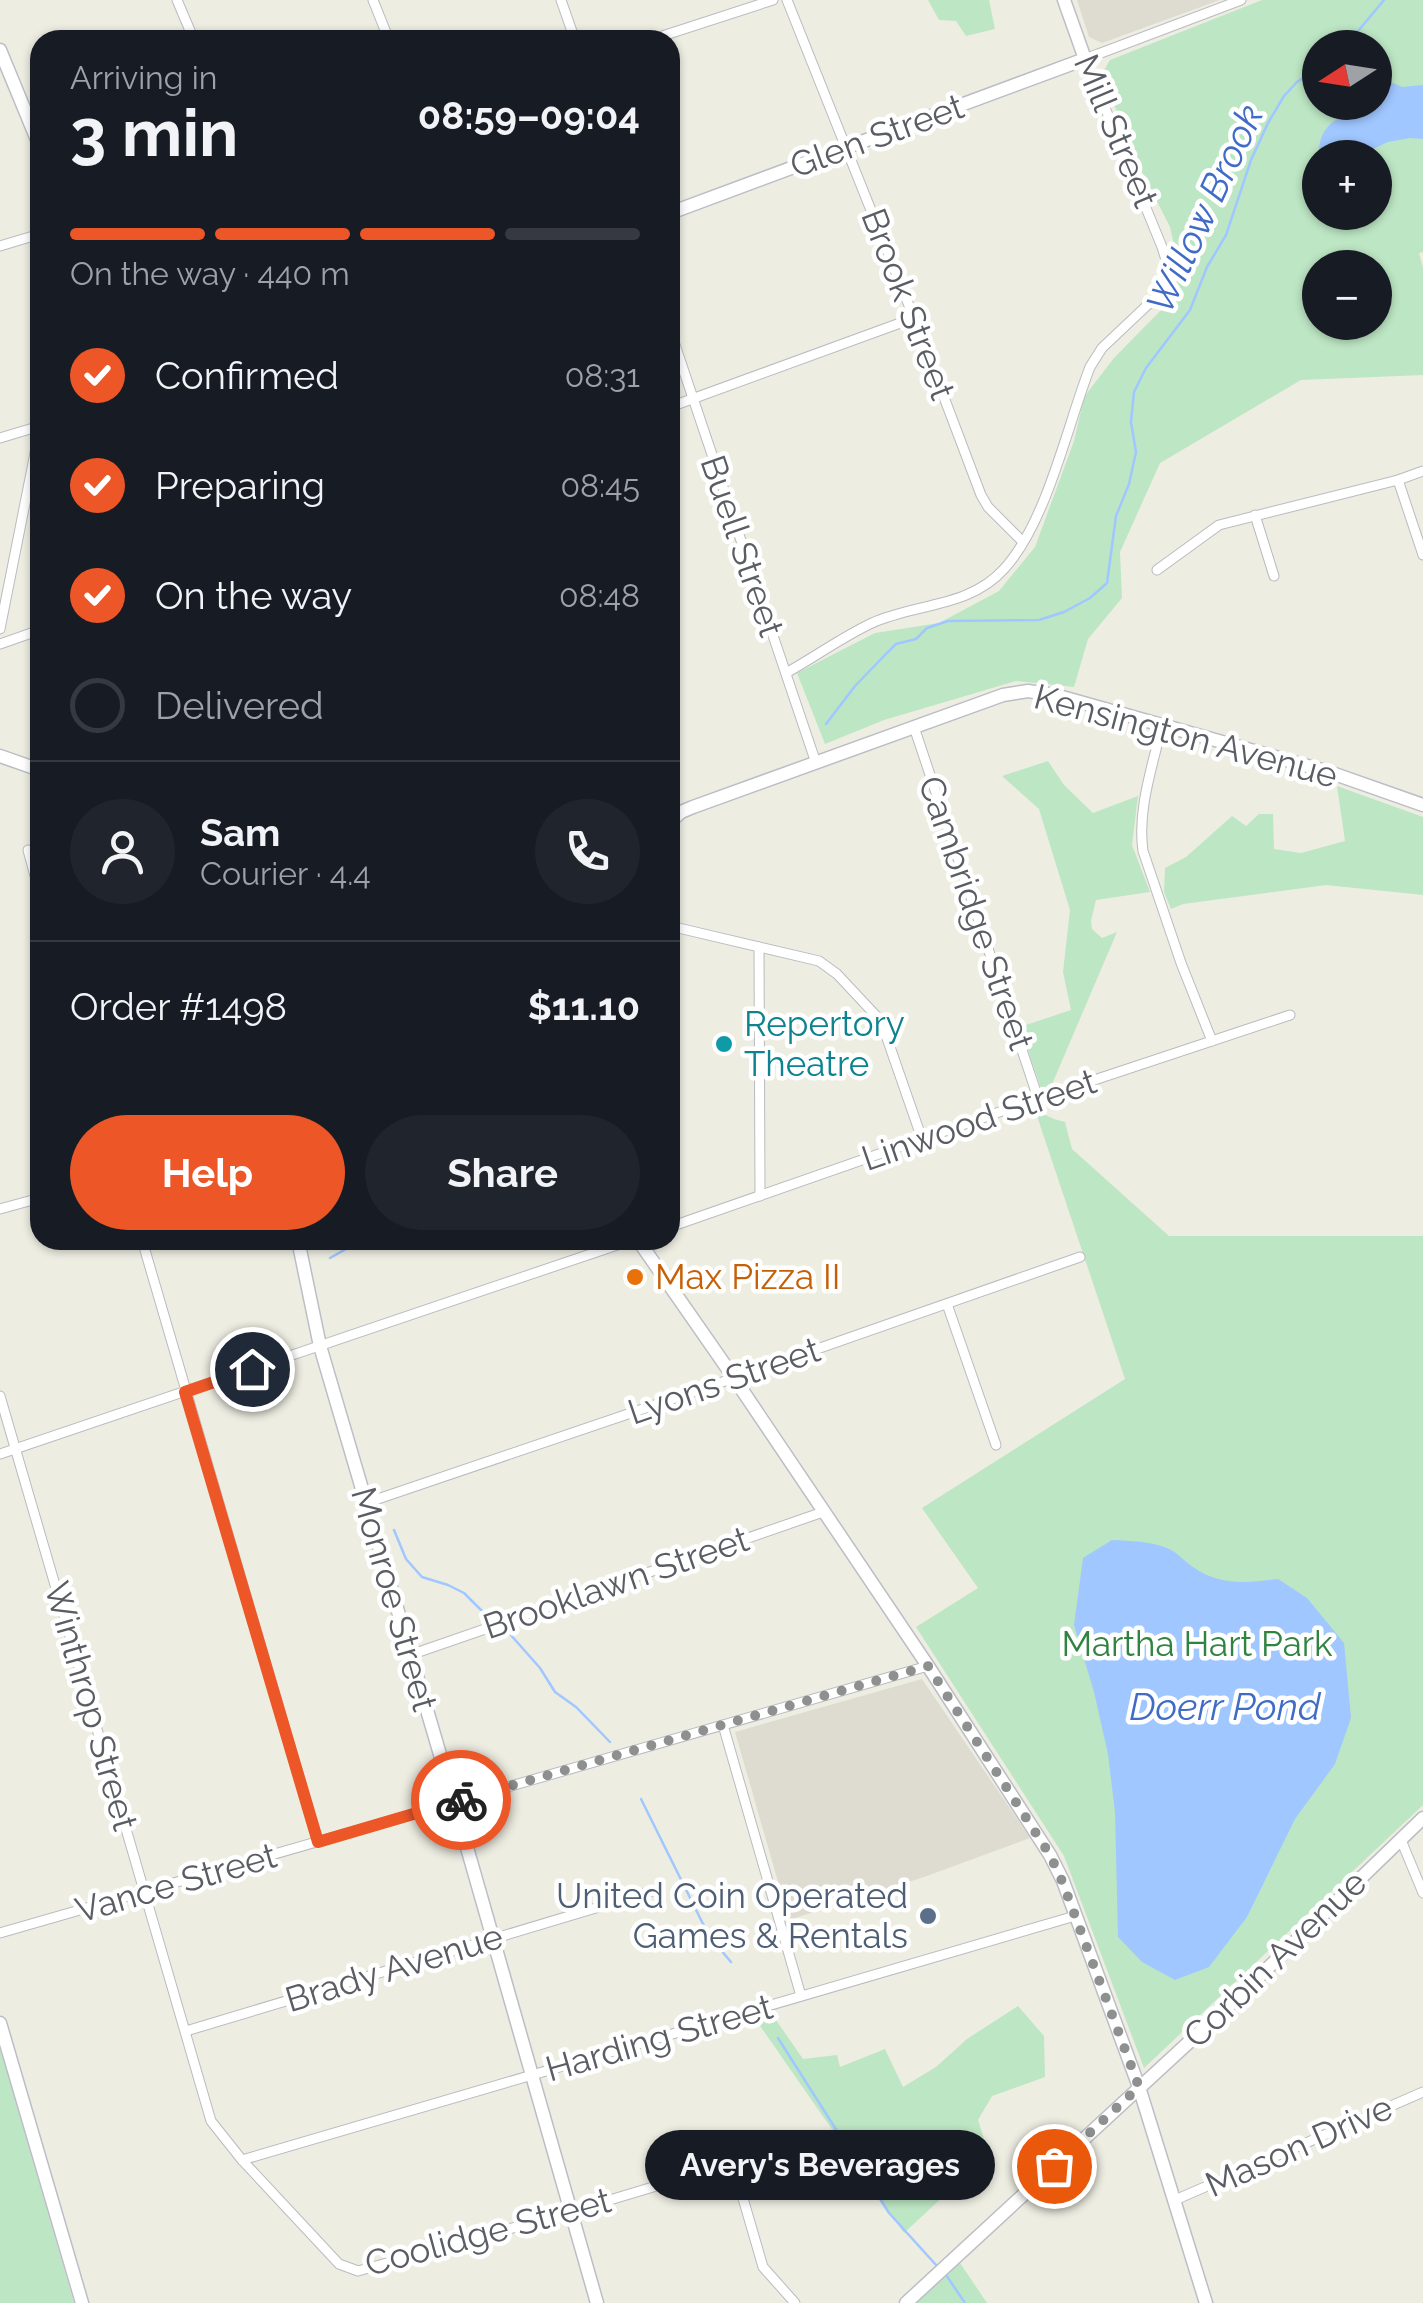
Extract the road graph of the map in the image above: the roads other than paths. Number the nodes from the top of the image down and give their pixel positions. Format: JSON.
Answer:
{"nodes":[{"id":1,"x":177,"y":0,"type":"edge"},
{"id":2,"x":372,"y":0,"type":"edge"},
{"id":3,"x":561,"y":0,"type":"edge"},
{"id":4,"x":773,"y":0,"type":"edge"},
{"id":5,"x":788,"y":0,"type":"edge"},
{"id":6,"x":1064,"y":0,"type":"edge"},
{"id":7,"x":1241,"y":0,"type":"edge"},
{"id":8,"x":190,"y":30,"type":"edge"},
{"id":9,"x":386,"y":30,"type":"edge"},
{"id":10,"x":572,"y":30,"type":"edge"},
{"id":11,"x":680,"y":30,"type":"edge"},
{"id":12,"x":0,"y":50,"type":"edge"},
{"id":13,"x":1085,"y":59,"type":"junction"},
{"id":14,"x":30,"y":127,"type":"edge"},
{"id":15,"x":846,"y":147,"type":"junction"},
{"id":16,"x":680,"y":209,"type":"edge"},
{"id":17,"x":30,"y":237,"type":"edge"},
{"id":18,"x":0,"y":246,"type":"edge"},
{"id":19,"x":914,"y":318,"type":"junction"},
{"id":20,"x":680,"y":362,"type":"edge"},
{"id":21,"x":692,"y":400,"type":"junction"},
{"id":22,"x":680,"y":404,"type":"edge"},
{"id":23,"x":30,"y":430,"type":"edge"},
{"id":24,"x":0,"y":438,"type":"edge"},
{"id":25,"x":1423,"y":471,"type":"edge"},
{"id":26,"x":30,"y":478,"type":"edge"},
{"id":27,"x":1398,"y":480,"type":"junction"},
{"id":28,"x":1255,"y":516,"type":"junction"},
{"id":29,"x":1022,"y":542,"type":"junction"},
{"id":30,"x":1423,"y":556,"type":"edge"},
{"id":31,"x":1157,"y":570,"type":"dead end"},
{"id":32,"x":1274,"y":576,"type":"dead end"},
{"id":33,"x":0,"y":629,"type":"edge"},
{"id":34,"x":30,"y":634,"type":"edge"},
{"id":35,"x":0,"y":644,"type":"edge"},
{"id":36,"x":786,"y":673,"type":"junction"},
{"id":37,"x":1162,"y":725,"type":"junction"},
{"id":38,"x":914,"y":727,"type":"junction"},
{"id":39,"x":0,"y":756,"type":"edge"},
{"id":40,"x":816,"y":763,"type":"junction"},
{"id":41,"x":30,"y":766,"type":"edge"},
{"id":42,"x":1423,"y":805,"type":"edge"},
{"id":43,"x":680,"y":812,"type":"edge"},
{"id":44,"x":28,"y":850,"type":"dead end"},
{"id":45,"x":30,"y":857,"type":"edge"},
{"id":46,"x":680,"y":928,"type":"edge"},
{"id":47,"x":759,"y":947,"type":"junction"},
{"id":48,"x":1290,"y":1015,"type":"dead end"},
{"id":49,"x":1212,"y":1041,"type":"junction"},
{"id":50,"x":1038,"y":1098,"type":"junction"},
{"id":51,"x":922,"y":1139,"type":"junction"},
{"id":52,"x":760,"y":1196,"type":"junction"},
{"id":53,"x":30,"y":1200,"type":"edge"},
{"id":54,"x":0,"y":1208,"type":"edge"},
{"id":55,"x":680,"y":1224,"type":"edge"},
{"id":56,"x":145,"y":1250,"type":"edge"},
{"id":57,"x":300,"y":1250,"type":"edge"},
{"id":58,"x":605,"y":1250,"type":"edge"},
{"id":59,"x":642,"y":1250,"type":"edge"},
{"id":60,"x":1080,"y":1257,"type":"dead end"},
{"id":61,"x":946,"y":1304,"type":"junction"},
{"id":62,"x":320,"y":1346,"type":"junction"},
{"id":63,"x":734,"y":1378,"type":"junction"},
{"id":64,"x":185,"y":1392,"type":"junction"},
{"id":65,"x":0,"y":1396,"type":"edge"},
{"id":66,"x":996,"y":1445,"type":"dead end"},
{"id":67,"x":16,"y":1449,"type":"junction"},
{"id":68,"x":0,"y":1454,"type":"edge"},
{"id":69,"x":366,"y":1503,"type":"junction"},
{"id":70,"x":823,"y":1512,"type":"junction"},
{"id":71,"x":410,"y":1655,"type":"junction"},
{"id":72,"x":928,"y":1666,"type":"junction"},
{"id":73,"x":723,"y":1725,"type":"junction"},
{"id":74,"x":454,"y":1802,"type":"junction"},
{"id":75,"x":1423,"y":1818,"type":"edge"},
{"id":76,"x":1401,"y":1840,"type":"junction"},
{"id":77,"x":318,"y":1842,"type":"junction"},
{"id":78,"x":660,"y":1889,"type":"dead end"},
{"id":79,"x":146,"y":1892,"type":"junction"},
{"id":80,"x":1423,"y":1893,"type":"edge"},
{"id":81,"x":1075,"y":1916,"type":"junction"},
{"id":82,"x":0,"y":1933,"type":"edge"},
{"id":83,"x":493,"y":1938,"type":"junction"},
{"id":84,"x":801,"y":1996,"type":"junction"},
{"id":85,"x":0,"y":2023,"type":"edge"},
{"id":86,"x":186,"y":2031,"type":"junction"},
{"id":87,"x":532,"y":2075,"type":"junction"},
{"id":88,"x":1139,"y":2087,"type":"junction"},
{"id":89,"x":1423,"y":2092,"type":"edge"},
{"id":90,"x":810,"y":2140,"type":"dead end"},
{"id":91,"x":242,"y":2160,"type":"junction"},
{"id":92,"x":732,"y":2164,"type":"junction"},
{"id":93,"x":1175,"y":2200,"type":"junction"},
{"id":94,"x":570,"y":2212,"type":"junction"},
{"id":95,"x":339,"y":2264,"type":"joint"},
{"id":96,"x":82,"y":2303,"type":"edge"},
{"id":97,"x":597,"y":2303,"type":"edge"},
{"id":98,"x":795,"y":2303,"type":"edge"},
{"id":99,"x":906,"y":2303,"type":"edge"},
{"id":100,"x":1206,"y":2303,"type":"edge"}],
"edges":[{"from":1,"to":8,"type":"street"},
{"from":2,"to":9,"type":"street"},
{"from":3,"to":10,"type":"street"},
{"from":4,"to":11,"type":"street"},
{"from":5,"to":15,"type":"street","name":"Brook Street"},
{"from":6,"to":13,"type":"street","name":"Mill Street"},
{"from":7,"to":13,"type":"street"},
{"from":12,"to":14,"type":"street"},
{"from":13,"to":15,"type":"street","name":"Glen Street"},
{"from":13,"to":29,"type":"street","name":"Mill Street"},
{"from":15,"to":16,"type":"street","name":"Glen Street"},
{"from":15,"to":19,"type":"street","name":"Brook Street"},
{"from":17,"to":18,"type":"street"},
{"from":19,"to":21,"type":"street"},
{"from":19,"to":29,"type":"street","name":"Brook Street"},
{"from":20,"to":21,"type":"street","name":"Buell Street"},
{"from":21,"to":22,"type":"street"},
{"from":21,"to":36,"type":"street","name":"Buell Street"},
{"from":23,"to":24,"type":"street"},
{"from":25,"to":27,"type":"street"},
{"from":26,"to":33,"type":"street"},
{"from":27,"to":28,"type":"street"},
{"from":27,"to":30,"type":"street"},
{"from":28,"to":31,"type":"street"},
{"from":28,"to":32,"type":"street"},
{"from":29,"to":36,"type":"street"},
{"from":34,"to":35,"type":"street"},
{"from":36,"to":40,"type":"street","name":"Buell Street"},
{"from":37,"to":38,"type":"street","name":"Kensington Avenue"},
{"from":37,"to":42,"type":"street","name":"Kensington Avenue"},
{"from":37,"to":49,"type":"street"},
{"from":38,"to":40,"type":"street","name":"Kensington Avenue"},
{"from":38,"to":50,"type":"street","name":"Cambridge Street"},
{"from":39,"to":41,"type":"street"},
{"from":40,"to":43,"type":"street","name":"Kensington Avenue"},
{"from":44,"to":45,"type":"street"},
{"from":46,"to":47,"type":"street"},
{"from":47,"to":51,"type":"street"},
{"from":47,"to":52,"type":"street"},
{"from":48,"to":49,"type":"street","name":"Linwood Street"},
{"from":49,"to":50,"type":"street","name":"Linwood Street"},
{"from":50,"to":51,"type":"street","name":"Linwood Street"},
{"from":51,"to":52,"type":"street","name":"Linwood Street"},
{"from":52,"to":55,"type":"street","name":"Linwood Street"},
{"from":53,"to":54,"type":"street"},
{"from":56,"to":64,"type":"street"},
{"from":57,"to":62,"type":"street","name":"Monroe Street"},
{"from":58,"to":62,"type":"street"},
{"from":59,"to":63,"type":"street"},
{"from":60,"to":61,"type":"street","name":"Lyons Street"},
{"from":61,"to":63,"type":"street","name":"Lyons Street"},
{"from":61,"to":66,"type":"street"},
{"from":62,"to":64,"type":"street"},
{"from":62,"to":69,"type":"street","name":"Monroe Street"},
{"from":63,"to":69,"type":"street","name":"Lyons Street"},
{"from":63,"to":70,"type":"street"},
{"from":64,"to":67,"type":"street"},
{"from":64,"to":77,"type":"street"},
{"from":65,"to":67,"type":"street","name":"Winthrop Street"},
{"from":67,"to":68,"type":"street"},
{"from":67,"to":79,"type":"street","name":"Winthrop Street"},
{"from":69,"to":71,"type":"street","name":"Monroe Street"},
{"from":70,"to":71,"type":"street","name":"Brooklawn Street"},
{"from":70,"to":72,"type":"street"},
{"from":71,"to":74,"type":"street","name":"Monroe Street"},
{"from":72,"to":73,"type":"street","name":"Vance Street"},
{"from":72,"to":81,"type":"street"},
{"from":73,"to":74,"type":"street","name":"Vance Street"},
{"from":73,"to":84,"type":"street"},
{"from":74,"to":77,"type":"street","name":"Vance Street"},
{"from":74,"to":83,"type":"street","name":"Monroe Street"},
{"from":75,"to":76,"type":"street","name":"Corbin Avenue"},
{"from":76,"to":80,"type":"street"},
{"from":76,"to":88,"type":"street","name":"Corbin Avenue"},
{"from":77,"to":79,"type":"street","name":"Vance Street"},
{"from":78,"to":83,"type":"street","name":"Brady Avenue"},
{"from":79,"to":82,"type":"street","name":"Vance Street"},
{"from":79,"to":86,"type":"street","name":"Winthrop Street"},
{"from":81,"to":84,"type":"street","name":"Harding Street"},
{"from":81,"to":88,"type":"street"},
{"from":83,"to":86,"type":"street","name":"Brady Avenue"},
{"from":83,"to":87,"type":"street","name":"Monroe Street"},
{"from":84,"to":87,"type":"street","name":"Harding Street"},
{"from":85,"to":96,"type":"street"},
{"from":86,"to":91,"type":"street","name":"Winthrop Street"},
{"from":87,"to":91,"type":"street","name":"Harding Street"},
{"from":87,"to":94,"type":"street","name":"Monroe Street"},
{"from":88,"to":93,"type":"street"},
{"from":88,"to":99,"type":"street","name":"Corbin Avenue"},
{"from":89,"to":93,"type":"street","name":"Mason Drive"},
{"from":90,"to":92,"type":"street","name":"Coolidge Street"},
{"from":91,"to":95,"type":"street","name":"Winthrop Street"},
{"from":92,"to":94,"type":"street","name":"Coolidge Street"},
{"from":92,"to":98,"type":"street"},
{"from":93,"to":100,"type":"street"},
{"from":94,"to":95,"type":"street","name":"Coolidge Street"},
{"from":94,"to":97,"type":"street","name":"Monroe Street"}]}
